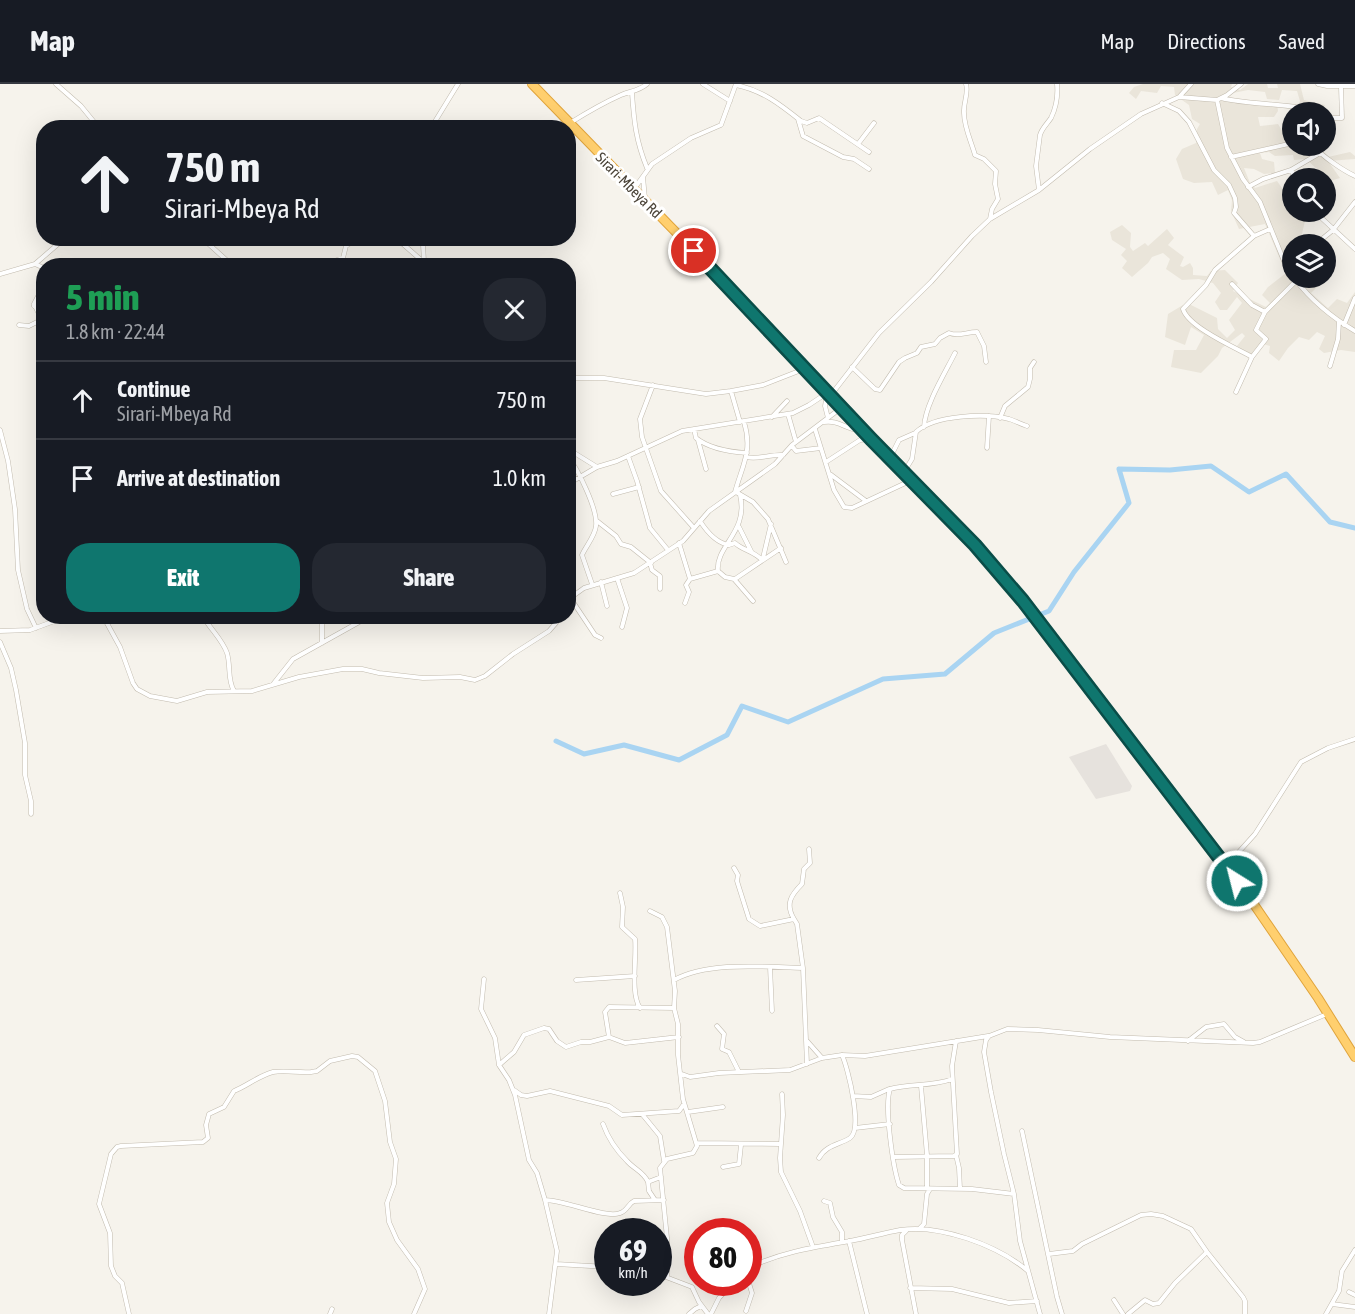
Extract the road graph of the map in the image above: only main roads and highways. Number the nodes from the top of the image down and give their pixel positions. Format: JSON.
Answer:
{"nodes":[{"id":1,"x":531,"y":84,"type":"edge"},
{"id":2,"x":565,"y":120,"type":"edge"},
{"id":3,"x":576,"y":131,"type":"edge"},
{"id":4,"x":1355,"y":1057,"type":"edge"}],
"edges":[{"from":1,"to":2,"type":"highway","name":"Sirari-Mbeya Rd"},
{"from":3,"to":4,"type":"highway","name":"Sirari-Mbeya Rd"}]}
